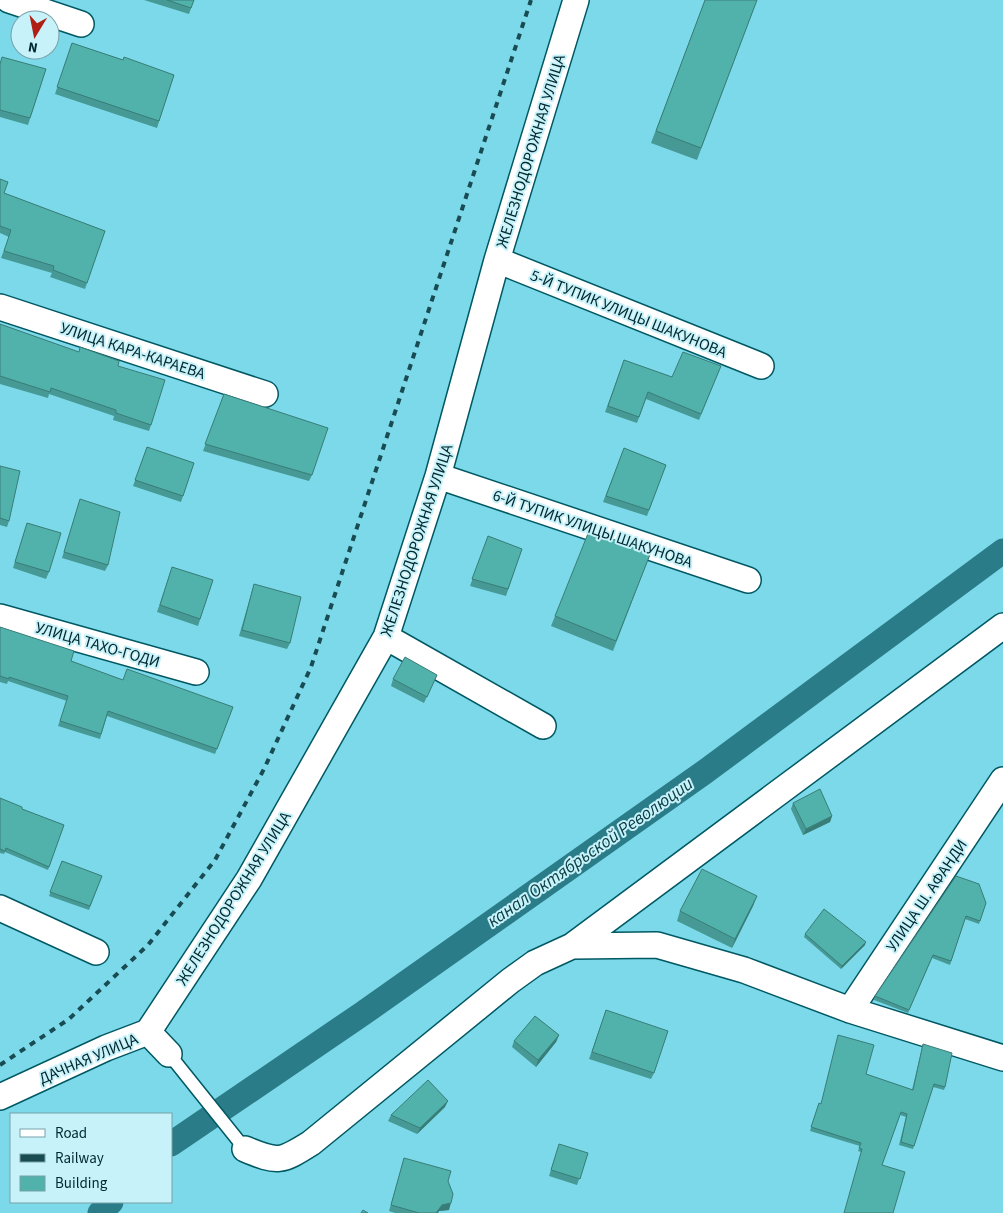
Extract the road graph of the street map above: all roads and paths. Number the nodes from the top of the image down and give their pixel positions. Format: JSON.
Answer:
{"nodes":[{"id":1,"x":9,"y":0,"type":"edge"},
{"id":2,"x":576,"y":0,"type":"edge"},
{"id":3,"x":81,"y":24,"type":"dead end"},
{"id":4,"x":497,"y":260,"type":"junction"},
{"id":5,"x":0,"y":307,"type":"edge"},
{"id":6,"x":761,"y":366,"type":"dead end"},
{"id":7,"x":265,"y":394,"type":"dead end"},
{"id":8,"x":438,"y":476,"type":"junction"},
{"id":9,"x":748,"y":580,"type":"dead end"},
{"id":10,"x":0,"y":617,"type":"edge"},
{"id":11,"x":1003,"y":626,"type":"edge"},
{"id":12,"x":386,"y":637,"type":"junction"},
{"id":13,"x":196,"y":672,"type":"dead end"},
{"id":14,"x":543,"y":726,"type":"dead end"},
{"id":15,"x":1003,"y":780,"type":"edge"},
{"id":16,"x":0,"y":908,"type":"edge"},
{"id":17,"x":572,"y":946,"type":"junction"},
{"id":18,"x":96,"y":952,"type":"dead end"},
{"id":19,"x":850,"y":1010,"type":"junction"},
{"id":20,"x":148,"y":1032,"type":"junction"},
{"id":21,"x":169,"y":1054,"type":"joint"},
{"id":22,"x":1003,"y":1058,"type":"edge"},
{"id":23,"x":0,"y":1097,"type":"edge"},
{"id":24,"x":245,"y":1149,"type":"joint"}],
"edges":[{"from":1,"to":3,"type":"street"},
{"from":2,"to":4,"type":"street","name":"ЖЕЛЕЗНОДОРОЖНАЯ УЛИЦА"},
{"from":4,"to":6,"type":"street","name":"5-Й ТУПИК УЛИЦЫ ШАКУНОВА"},
{"from":4,"to":8,"type":"street","name":"ЖЕЛЕЗНОДОРОЖНАЯ УЛИЦА"},
{"from":5,"to":7,"type":"street","name":"УЛИЦА КАРА-КАРАЕВА"},
{"from":8,"to":9,"type":"street","name":"6-Й ТУПИК УЛИЦЫ ШАКУНОВА"},
{"from":8,"to":12,"type":"street","name":"ЖЕЛЕЗНОДОРОЖНАЯ УЛИЦА"},
{"from":10,"to":13,"type":"street","name":"УЛИЦА ТАХО-ГОДИ"},
{"from":11,"to":17,"type":"street"},
{"from":12,"to":14,"type":"street"},
{"from":12,"to":20,"type":"street","name":"ЖЕЛЕЗНОДОРОЖНАЯ УЛИЦА"},
{"from":15,"to":19,"type":"street","name":"УЛИЦА Ш. АФАНДИ"},
{"from":16,"to":18,"type":"street"},
{"from":17,"to":19,"type":"street"},
{"from":17,"to":24,"type":"street"},
{"from":19,"to":22,"type":"street"},
{"from":20,"to":21,"type":"street","name":"ДАЧНАЯ УЛИЦА"},
{"from":20,"to":23,"type":"street","name":"ДАЧНАЯ УЛИЦА"},
{"from":21,"to":24,"type":"lane"}]}
